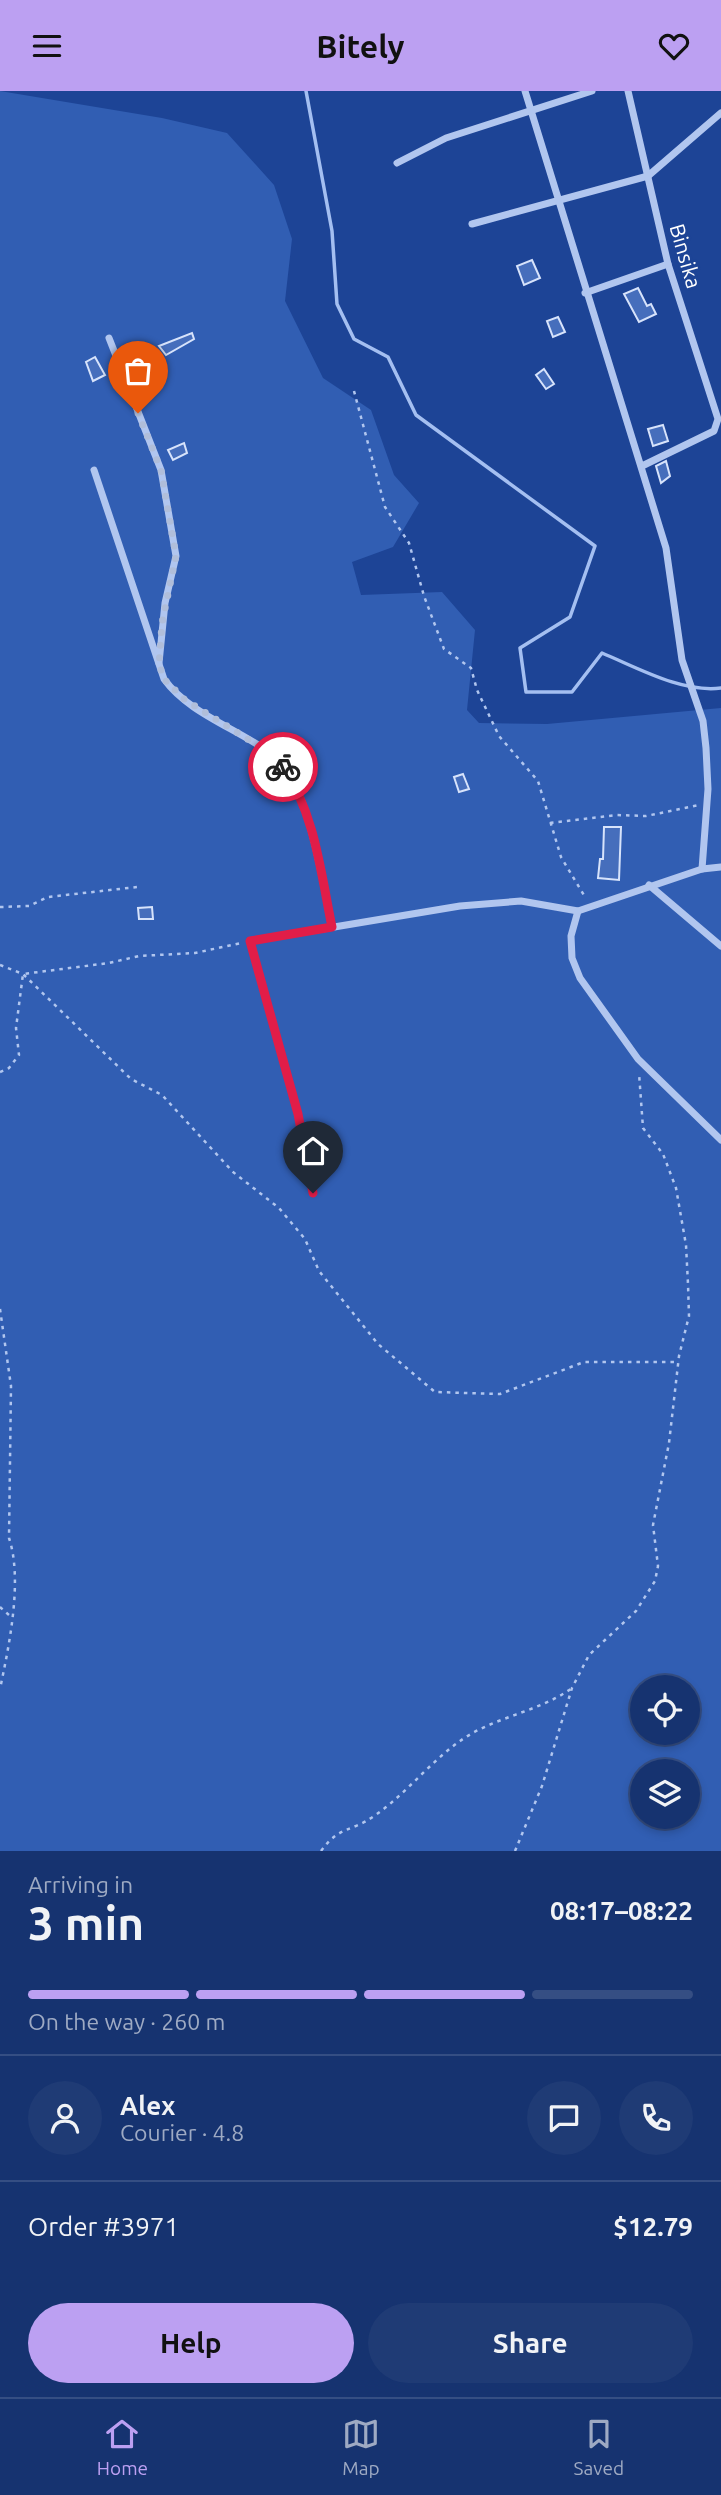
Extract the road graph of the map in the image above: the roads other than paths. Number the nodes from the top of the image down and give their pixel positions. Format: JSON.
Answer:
{"nodes":[{"id":1,"x":525,"y":91,"type":"edge"},
{"id":2,"x":592,"y":91,"type":"edge"},
{"id":3,"x":628,"y":91,"type":"edge"},
{"id":4,"x":531,"y":112,"type":"junction"},
{"id":5,"x":721,"y":113,"type":"edge"},
{"id":6,"x":397,"y":163,"type":"dead end"},
{"id":7,"x":648,"y":176,"type":"junction"},
{"id":8,"x":558,"y":199,"type":"junction"},
{"id":9,"x":472,"y":224,"type":"dead end"},
{"id":10,"x":668,"y":264,"type":"junction"},
{"id":11,"x":585,"y":293,"type":"junction"},
{"id":12,"x":109,"y":338,"type":"dead end"},
{"id":13,"x":642,"y":465,"type":"junction"},
{"id":14,"x":94,"y":470,"type":"dead end"},
{"id":15,"x":159,"y":664,"type":"junction"},
{"id":16,"x":721,"y":867,"type":"edge"},
{"id":17,"x":702,"y":869,"type":"junction"},
{"id":18,"x":649,"y":885,"type":"junction"},
{"id":19,"x":578,"y":911,"type":"junction"},
{"id":20,"x":332,"y":927,"type":"junction"},
{"id":21,"x":721,"y":946,"type":"edge"},
{"id":22,"x":721,"y":1140,"type":"edge"},
{"id":23,"x":313,"y":1193,"type":"dead end"}],
"edges":[{"from":1,"to":4,"type":"street"},
{"from":2,"to":4,"type":"street"},
{"from":3,"to":7,"type":"street","name":"Binsika"},
{"from":4,"to":6,"type":"street"},
{"from":4,"to":8,"type":"street"},
{"from":5,"to":7,"type":"street"},
{"from":7,"to":8,"type":"street"},
{"from":7,"to":10,"type":"street","name":"Binsika"},
{"from":8,"to":9,"type":"street"},
{"from":8,"to":11,"type":"street"},
{"from":10,"to":11,"type":"street"},
{"from":10,"to":13,"type":"street","name":"Binsika"},
{"from":11,"to":13,"type":"street"},
{"from":12,"to":15,"type":"street"},
{"from":13,"to":17,"type":"street"},
{"from":14,"to":15,"type":"street"},
{"from":15,"to":20,"type":"street"},
{"from":16,"to":17,"type":"street"},
{"from":17,"to":18,"type":"street"},
{"from":18,"to":19,"type":"street"},
{"from":18,"to":21,"type":"street"},
{"from":19,"to":20,"type":"street"},
{"from":19,"to":22,"type":"street"},
{"from":20,"to":23,"type":"street"}]}
